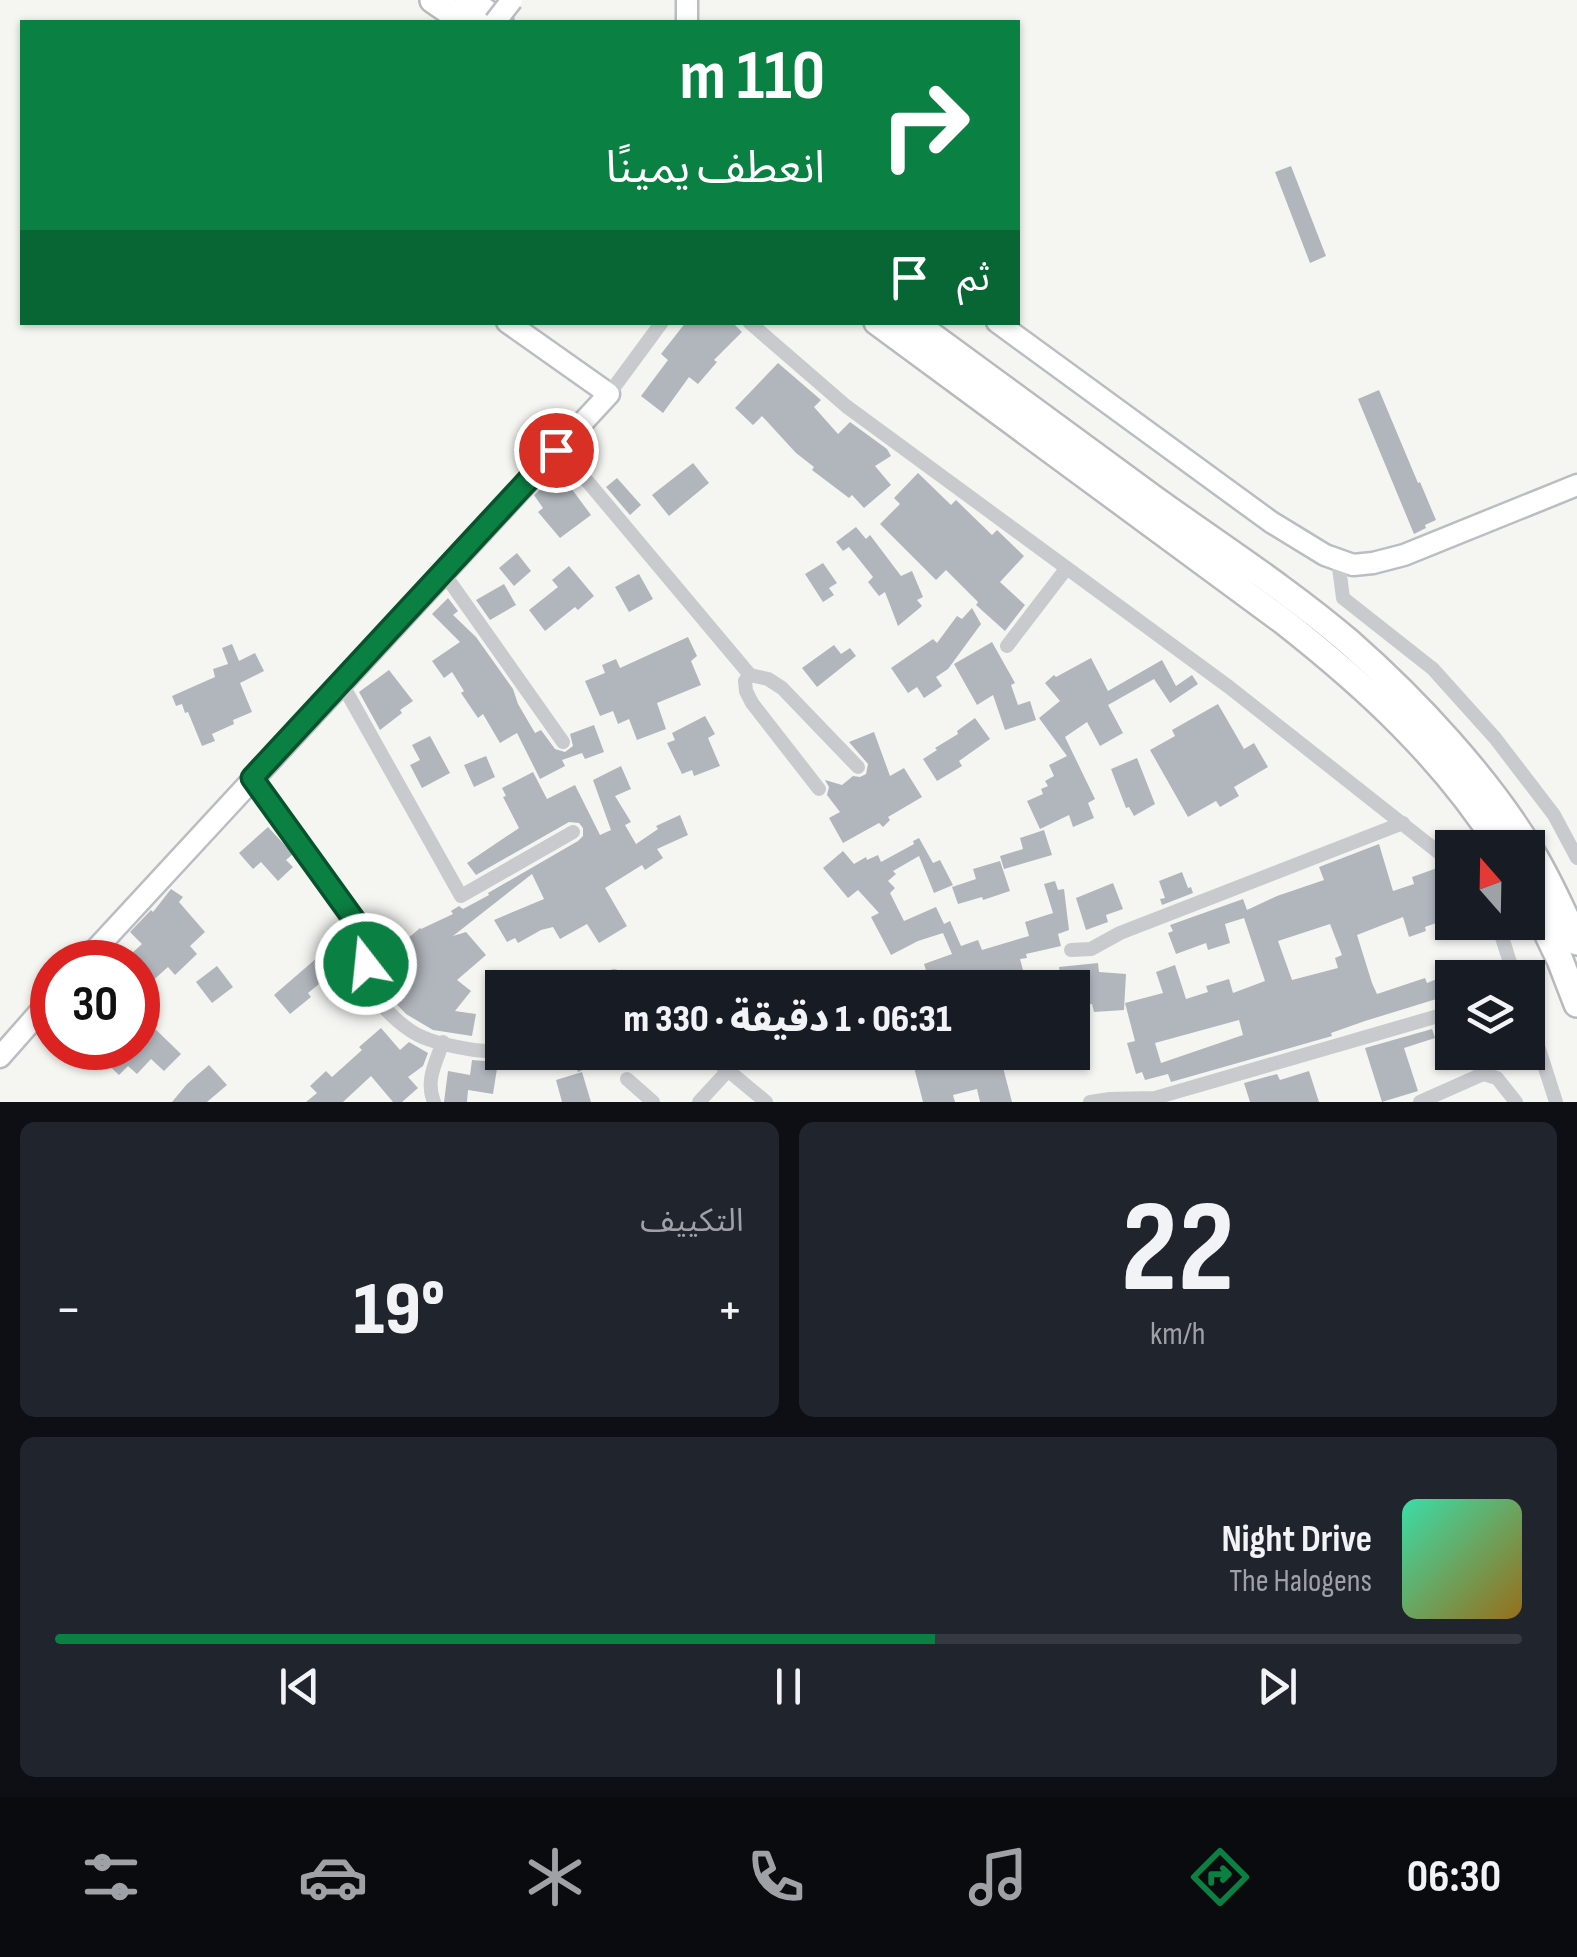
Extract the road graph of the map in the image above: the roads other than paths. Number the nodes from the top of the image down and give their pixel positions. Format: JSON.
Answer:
{"nodes":[{"id":1,"x":433,"y":0,"type":"edge"},
{"id":2,"x":468,"y":0,"type":"edge"},
{"id":3,"x":461,"y":20,"type":"edge"},
{"id":4,"x":495,"y":20,"type":"edge"},
{"id":5,"x":511,"y":325,"type":"edge"},
{"id":6,"x":660,"y":325,"type":"edge"},
{"id":7,"x":752,"y":325,"type":"edge"},
{"id":8,"x":881,"y":325,"type":"edge"},
{"id":9,"x":918,"y":325,"type":"edge"},
{"id":10,"x":1000,"y":325,"type":"edge"},
{"id":11,"x":608,"y":394,"type":"junction"},
{"id":12,"x":556,"y":450,"type":"junction"},
{"id":13,"x":1577,"y":485,"type":"edge"},
{"id":14,"x":1338,"y":560,"type":"junction"},
{"id":15,"x":1066,"y":569,"type":"junction"},
{"id":16,"x":442,"y":572,"type":"junction"},
{"id":17,"x":1007,"y":646,"type":"dead end"},
{"id":18,"x":750,"y":675,"type":"junction"},
{"id":19,"x":341,"y":682,"type":"junction"},
{"id":20,"x":563,"y":742,"type":"dead end"},
{"id":21,"x":858,"y":768,"type":"dead end"},
{"id":22,"x":252,"y":778,"type":"junction"},
{"id":23,"x":819,"y":789,"type":"dead end"},
{"id":24,"x":1403,"y":823,"type":"junction"},
{"id":25,"x":1487,"y":830,"type":"edge"},
{"id":26,"x":573,"y":832,"type":"dead end"},
{"id":27,"x":1435,"y":849,"type":"edge"},
{"id":28,"x":1577,"y":858,"type":"edge"},
{"id":29,"x":1545,"y":929,"type":"edge"},
{"id":30,"x":104,"y":940,"type":"edge"},
{"id":31,"x":1577,"y":942,"type":"edge"},
{"id":32,"x":1071,"y":950,"type":"dead end"},
{"id":33,"x":1577,"y":1004,"type":"edge"},
{"id":34,"x":1435,"y":1017,"type":"edge"},
{"id":35,"x":30,"y":1023,"type":"edge"},
{"id":36,"x":444,"y":1042,"type":"junction"},
{"id":37,"x":485,"y":1050,"type":"edge"},
{"id":38,"x":0,"y":1057,"type":"edge"},
{"id":39,"x":1545,"y":1068,"type":"edge"},
{"id":40,"x":728,"y":1071,"type":"joint"},
{"id":41,"x":627,"y":1079,"type":"dead end"},
{"id":42,"x":434,"y":1102,"type":"edge"},
{"id":43,"x":653,"y":1102,"type":"edge"},
{"id":44,"x":700,"y":1102,"type":"edge"},
{"id":45,"x":766,"y":1102,"type":"edge"},
{"id":46,"x":1090,"y":1102,"type":"edge"},
{"id":47,"x":1420,"y":1102,"type":"edge"},
{"id":48,"x":1516,"y":1102,"type":"edge"},
{"id":49,"x":1556,"y":1102,"type":"edge"}],
"edges":[{"from":1,"to":3,"type":"highway"},
{"from":2,"to":4,"type":"highway"},
{"from":5,"to":11,"type":"street"},
{"from":6,"to":11,"type":"street"},
{"from":7,"to":15,"type":"street"},
{"from":8,"to":25,"type":"highway"},
{"from":9,"to":31,"type":"highway"},
{"from":10,"to":14,"type":"street"},
{"from":11,"to":12,"type":"street"},
{"from":12,"to":16,"type":"street"},
{"from":12,"to":18,"type":"street"},
{"from":13,"to":14,"type":"street"},
{"from":14,"to":28,"type":"street"},
{"from":15,"to":17,"type":"street"},
{"from":15,"to":24,"type":"street"},
{"from":16,"to":19,"type":"street"},
{"from":16,"to":20,"type":"street"},
{"from":18,"to":21,"type":"street"},
{"from":18,"to":23,"type":"street"},
{"from":19,"to":22,"type":"street"},
{"from":19,"to":26,"type":"street"},
{"from":22,"to":30,"type":"street"},
{"from":22,"to":36,"type":"street"},
{"from":24,"to":27,"type":"street"},
{"from":24,"to":32,"type":"street"},
{"from":29,"to":33,"type":"highway"},
{"from":34,"to":46,"type":"street"},
{"from":35,"to":38,"type":"street"},
{"from":36,"to":37,"type":"street"},
{"from":36,"to":42,"type":"street"},
{"from":39,"to":49,"type":"street"},
{"from":40,"to":44,"type":"street"},
{"from":40,"to":45,"type":"street"},
{"from":41,"to":43,"type":"street"},
{"from":47,"to":48,"type":"street"}]}
